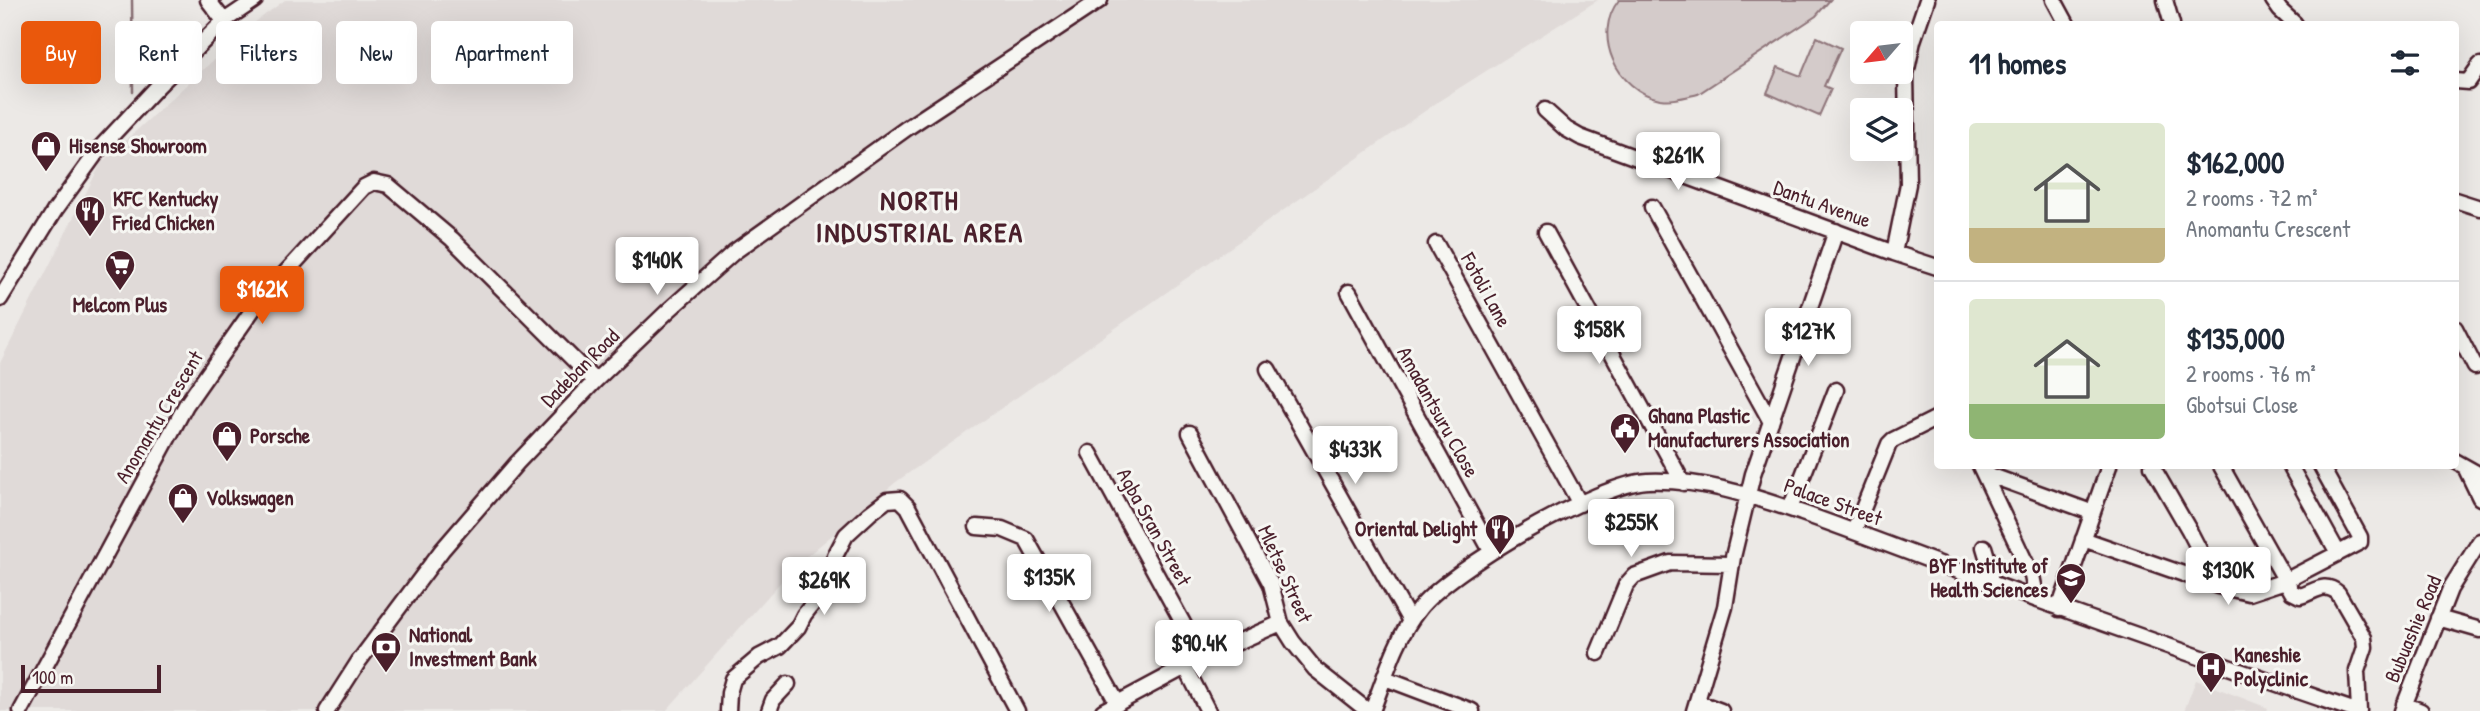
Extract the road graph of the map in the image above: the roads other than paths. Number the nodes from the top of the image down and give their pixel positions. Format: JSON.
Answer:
{"nodes":[{"id":1,"x":208,"y":0,"type":"edge"},
{"id":2,"x":254,"y":0,"type":"edge"},
{"id":3,"x":1100,"y":0,"type":"edge"},
{"id":4,"x":1927,"y":0,"type":"edge"},
{"id":5,"x":2054,"y":0,"type":"edge"},
{"id":6,"x":2165,"y":0,"type":"edge"},
{"id":7,"x":2273,"y":0,"type":"edge"},
{"id":8,"x":224,"y":21,"type":"joint"},
{"id":9,"x":2061,"y":21,"type":"edge"},
{"id":10,"x":2171,"y":21,"type":"edge"},
{"id":11,"x":2292,"y":21,"type":"edge"},
{"id":12,"x":216,"y":29,"type":"edge"},
{"id":13,"x":2480,"y":65,"type":"edge"},
{"id":14,"x":2459,"y":81,"type":"edge"},
{"id":15,"x":1545,"y":110,"type":"dead end"},
{"id":16,"x":2459,"y":201,"type":"edge"},
{"id":17,"x":1652,"y":207,"type":"dead end"},
{"id":18,"x":2480,"y":208,"type":"edge"},
{"id":19,"x":1546,"y":232,"type":"dead end"},
{"id":20,"x":1836,"y":232,"type":"junction"},
{"id":21,"x":1436,"y":244,"type":"dead end"},
{"id":22,"x":1894,"y":253,"type":"junction"},
{"id":23,"x":1934,"y":266,"type":"edge"},
{"id":24,"x":1349,"y":292,"type":"dead end"},
{"id":25,"x":0,"y":299,"type":"edge"},
{"id":26,"x":2459,"y":336,"type":"edge"},
{"id":27,"x":2475,"y":367,"type":"dead end"},
{"id":28,"x":1268,"y":369,"type":"dead end"},
{"id":29,"x":595,"y":381,"type":"junction"},
{"id":30,"x":1836,"y":390,"type":"dead end"},
{"id":31,"x":1934,"y":420,"type":"edge"},
{"id":32,"x":1770,"y":422,"type":"junction"},
{"id":33,"x":1190,"y":433,"type":"dead end"},
{"id":34,"x":1090,"y":453,"type":"dead end"},
{"id":35,"x":2460,"y":464,"type":"edge"},
{"id":36,"x":1982,"y":469,"type":"edge"},
{"id":37,"x":2108,"y":469,"type":"edge"},
{"id":38,"x":2154,"y":469,"type":"edge"},
{"id":39,"x":2223,"y":469,"type":"edge"},
{"id":40,"x":2292,"y":469,"type":"edge"},
{"id":41,"x":2323,"y":469,"type":"edge"},
{"id":42,"x":2480,"y":475,"type":"edge"},
{"id":43,"x":1683,"y":483,"type":"junction"},
{"id":44,"x":1747,"y":494,"type":"junction"},
{"id":45,"x":2480,"y":498,"type":"edge"},
{"id":46,"x":1580,"y":504,"type":"junction"},
{"id":47,"x":1790,"y":509,"type":"junction"},
{"id":48,"x":2091,"y":512,"type":"junction"},
{"id":49,"x":977,"y":527,"type":"dead end"},
{"id":50,"x":1854,"y":531,"type":"junction"},
{"id":51,"x":2083,"y":539,"type":"junction"},
{"id":52,"x":2480,"y":541,"type":"edge"},
{"id":53,"x":1984,"y":547,"type":"dead end"},
{"id":54,"x":1491,"y":551,"type":"junction"},
{"id":55,"x":2338,"y":553,"type":"junction"},
{"id":56,"x":1731,"y":564,"type":"junction"},
{"id":57,"x":2473,"y":564,"type":"edge"},
{"id":58,"x":2285,"y":580,"type":"junction"},
{"id":59,"x":1990,"y":583,"type":"junction"},
{"id":60,"x":2218,"y":586,"type":"junction"},
{"id":61,"x":2037,"y":600,"type":"junction"},
{"id":62,"x":2059,"y":609,"type":"junction"},
{"id":63,"x":2438,"y":618,"type":"junction"},
{"id":64,"x":1410,"y":621,"type":"junction"},
{"id":65,"x":1281,"y":623,"type":"junction"},
{"id":66,"x":2480,"y":630,"type":"edge"},
{"id":67,"x":1598,"y":653,"type":"dead end"},
{"id":68,"x":1202,"y":658,"type":"junction"},
{"id":69,"x":1186,"y":668,"type":"junction"},
{"id":70,"x":1385,"y":678,"type":"junction"},
{"id":71,"x":788,"y":684,"type":"dead end"},
{"id":72,"x":1118,"y":704,"type":"junction"},
{"id":73,"x":1696,"y":707,"type":"edge"},
{"id":74,"x":2403,"y":707,"type":"edge"},
{"id":75,"x":21,"y":711,"type":"edge"},
{"id":76,"x":327,"y":711,"type":"edge"},
{"id":77,"x":728,"y":711,"type":"edge"},
{"id":78,"x":769,"y":711,"type":"edge"},
{"id":79,"x":1017,"y":711,"type":"edge"},
{"id":80,"x":1103,"y":711,"type":"edge"},
{"id":81,"x":1208,"y":711,"type":"edge"},
{"id":82,"x":1370,"y":711,"type":"edge"},
{"id":83,"x":1472,"y":711,"type":"edge"},
{"id":84,"x":1721,"y":711,"type":"edge"},
{"id":85,"x":2358,"y":711,"type":"edge"},
{"id":86,"x":2421,"y":711,"type":"edge"}],
"edges":[{"from":1,"to":8,"type":"street"},
{"from":2,"to":8,"type":"street"},
{"from":3,"to":29,"type":"street","name":"Dadeban Road"},
{"from":4,"to":22,"type":"street"},
{"from":5,"to":9,"type":"street"},
{"from":6,"to":10,"type":"street"},
{"from":7,"to":11,"type":"street"},
{"from":12,"to":25,"type":"street"},
{"from":13,"to":14,"type":"street"},
{"from":15,"to":20,"type":"street","name":"Dantu Avenue"},
{"from":16,"to":18,"type":"street"},
{"from":17,"to":32,"type":"street"},
{"from":19,"to":43,"type":"street"},
{"from":20,"to":22,"type":"street","name":"Dantu Avenue"},
{"from":20,"to":32,"type":"street"},
{"from":21,"to":46,"type":"street","name":"Fotoli Lane"},
{"from":22,"to":23,"type":"street","name":"Dantu Avenue"},
{"from":24,"to":54,"type":"street","name":"Amadantsuru Close"},
{"from":26,"to":27,"type":"street"},
{"from":28,"to":64,"type":"street"},
{"from":29,"to":75,"type":"street","name":"Anomantu Crescent"},
{"from":29,"to":76,"type":"street","name":"Dadeban Road"},
{"from":30,"to":47,"type":"street"},
{"from":31,"to":50,"type":"street"},
{"from":32,"to":44,"type":"street"},
{"from":33,"to":65,"type":"street","name":"Mletse Street"},
{"from":34,"to":68,"type":"street","name":"Agba Sran Street"},
{"from":35,"to":42,"type":"street"},
{"from":35,"to":45,"type":"street"},
{"from":36,"to":48,"type":"street"},
{"from":36,"to":61,"type":"street"},
{"from":37,"to":48,"type":"street"},
{"from":38,"to":60,"type":"street"},
{"from":39,"to":58,"type":"street"},
{"from":40,"to":55,"type":"street"},
{"from":41,"to":55,"type":"street"},
{"from":43,"to":44,"type":"street","name":"Palace Street"},
{"from":43,"to":46,"type":"street","name":"Palace Street"},
{"from":44,"to":47,"type":"street","name":"Palace Street"},
{"from":44,"to":56,"type":"street"},
{"from":46,"to":54,"type":"street","name":"Palace Street"},
{"from":47,"to":50,"type":"street","name":"Palace Street"},
{"from":48,"to":51,"type":"street"},
{"from":49,"to":72,"type":"street"},
{"from":50,"to":59,"type":"street","name":"Palace Street"},
{"from":51,"to":60,"type":"street"},
{"from":51,"to":62,"type":"street"},
{"from":52,"to":57,"type":"street","name":"Bubuashie Road"},
{"from":53,"to":59,"type":"street"},
{"from":54,"to":64,"type":"street","name":"Palace Street"},
{"from":55,"to":58,"type":"street"},
{"from":56,"to":67,"type":"street"},
{"from":56,"to":73,"type":"street"},
{"from":57,"to":63,"type":"street","name":"Bubuashie Road"},
{"from":58,"to":60,"type":"street"},
{"from":58,"to":85,"type":"street"},
{"from":59,"to":61,"type":"street","name":"Palace Street"},
{"from":61,"to":62,"type":"street","name":"Palace Street"},
{"from":62,"to":85,"type":"street","name":"Palace Street"},
{"from":63,"to":66,"type":"street"},
{"from":63,"to":74,"type":"street","name":"Bubuashie Road"},
{"from":64,"to":70,"type":"street","name":"Palace Street"},
{"from":65,"to":68,"type":"street"},
{"from":65,"to":82,"type":"street","name":"Mletse Street"},
{"from":68,"to":69,"type":"street"},
{"from":69,"to":72,"type":"street"},
{"from":69,"to":81,"type":"street"},
{"from":70,"to":82,"type":"street","name":"Palace Street"},
{"from":70,"to":83,"type":"street"},
{"from":71,"to":78,"type":"street"},
{"from":72,"to":80,"type":"street"},
{"from":73,"to":84,"type":"street"},
{"from":74,"to":86,"type":"street"},
{"from":77,"to":79,"type":"street"}]}
